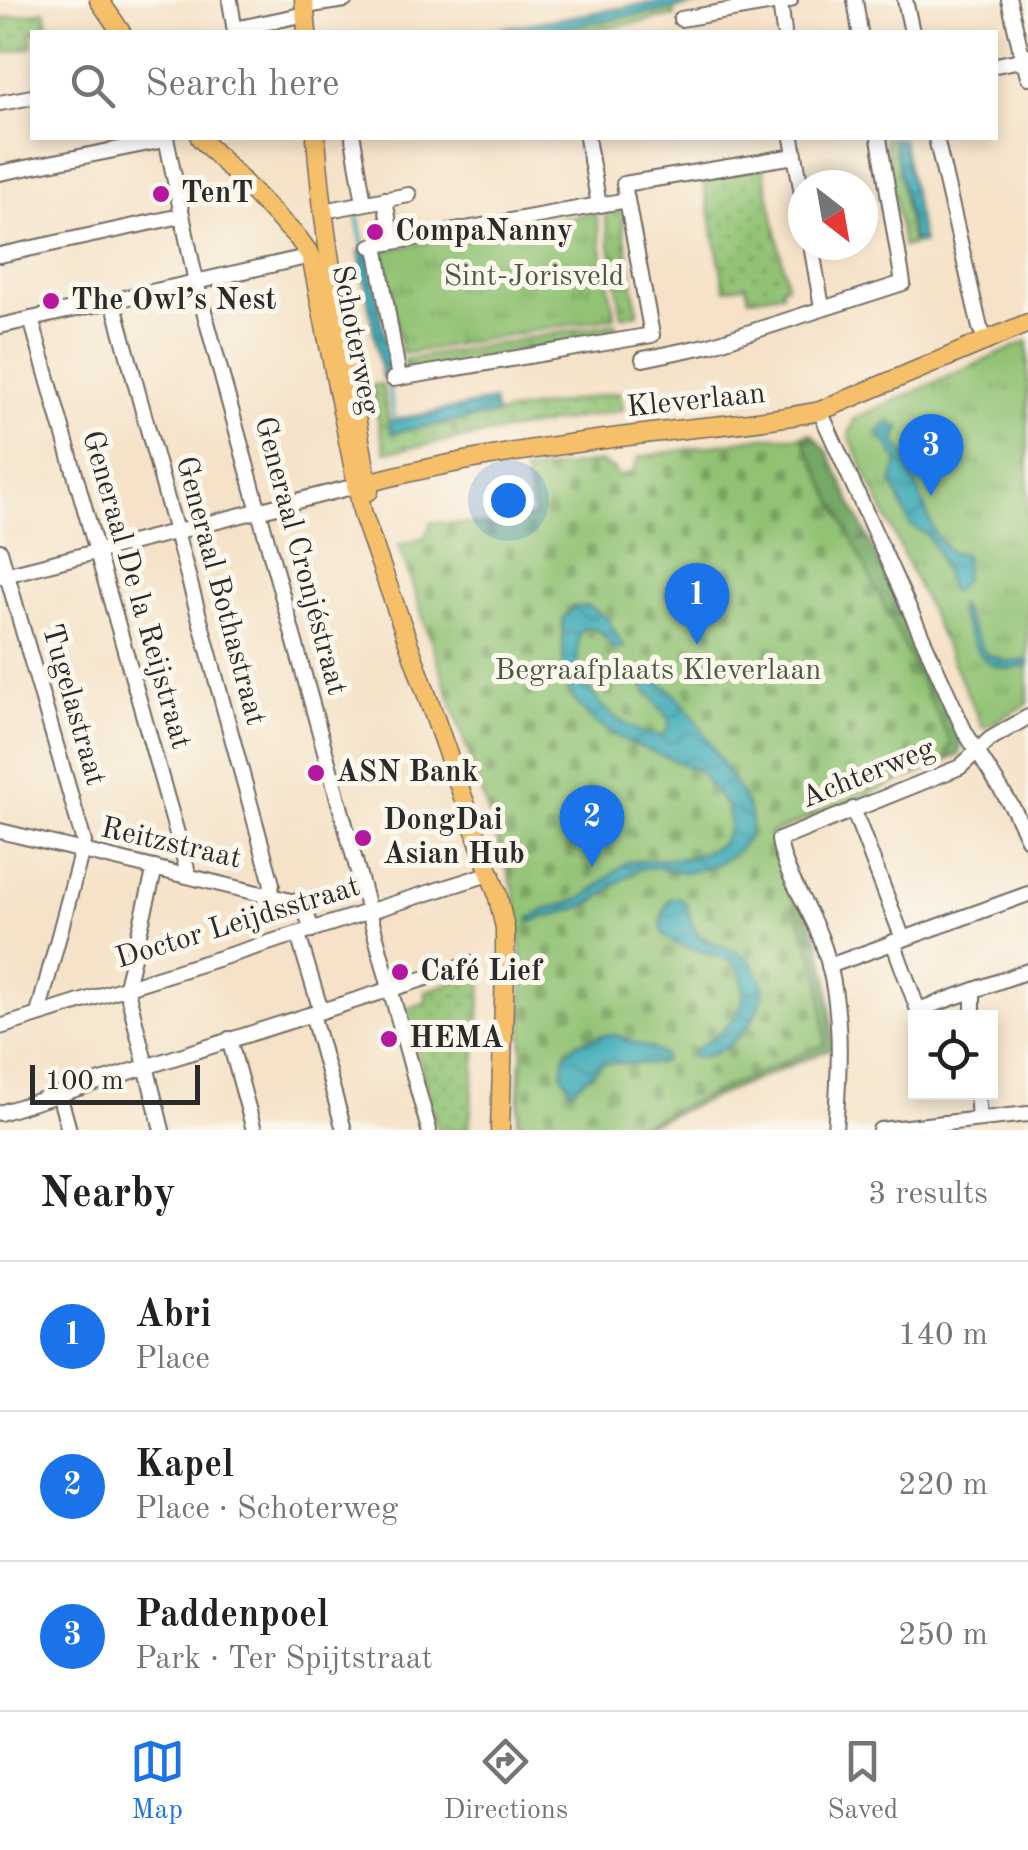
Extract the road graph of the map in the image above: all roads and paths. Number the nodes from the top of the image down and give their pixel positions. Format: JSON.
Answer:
{"nodes":[{"id":1,"x":98,"y":0,"type":"edge"},
{"id":2,"x":345,"y":0,"type":"edge"},
{"id":3,"x":854,"y":0,"type":"edge"},
{"id":4,"x":905,"y":0,"type":"edge"},
{"id":5,"x":1008,"y":0,"type":"edge"},
{"id":6,"x":230,"y":1,"type":"edge"},
{"id":7,"x":785,"y":1,"type":"edge"},
{"id":8,"x":305,"y":13,"type":"edge"},
{"id":9,"x":681,"y":23,"type":"edge"},
{"id":10,"x":120,"y":30,"type":"edge"},
{"id":11,"x":235,"y":30,"type":"edge"},
{"id":12,"x":239,"y":30,"type":"edge"},
{"id":13,"x":784,"y":30,"type":"edge"},
{"id":14,"x":860,"y":30,"type":"edge"},
{"id":15,"x":912,"y":30,"type":"edge"},
{"id":16,"x":1024,"y":62,"type":"edge"},
{"id":17,"x":998,"y":65,"type":"edge"},
{"id":18,"x":30,"y":97,"type":"edge"},
{"id":19,"x":0,"y":104,"type":"edge"},
{"id":20,"x":160,"y":140,"type":"edge"},
{"id":21,"x":165,"y":140,"type":"edge"},
{"id":22,"x":202,"y":140,"type":"edge"},
{"id":23,"x":316,"y":140,"type":"edge"},
{"id":24,"x":353,"y":140,"type":"edge"},
{"id":25,"x":587,"y":140,"type":"edge"},
{"id":26,"x":792,"y":140,"type":"edge"},
{"id":27,"x":878,"y":140,"type":"edge"},
{"id":28,"x":936,"y":140,"type":"edge"},
{"id":29,"x":796,"y":156,"type":"junction"},
{"id":30,"x":798,"y":170,"type":"edge"},
{"id":31,"x":0,"y":174,"type":"edge"},
{"id":32,"x":409,"y":195,"type":"dead end"},
{"id":33,"x":385,"y":199,"type":"junction"},
{"id":34,"x":627,"y":200,"type":"junction"},
{"id":35,"x":364,"y":203,"type":"junction"},
{"id":36,"x":599,"y":205,"type":"junction"},
{"id":37,"x":334,"y":213,"type":"junction"},
{"id":38,"x":181,"y":216,"type":"junction"},
{"id":39,"x":298,"y":238,"type":"junction"},
{"id":40,"x":380,"y":244,"type":"junction"},
{"id":41,"x":0,"y":255,"type":"edge"},
{"id":42,"x":310,"y":256,"type":"junction"},
{"id":43,"x":814,"y":260,"type":"edge"},
{"id":44,"x":196,"y":282,"type":"junction"},
{"id":45,"x":114,"y":300,"type":"junction"},
{"id":46,"x":822,"y":308,"type":"junction"},
{"id":47,"x":31,"y":319,"type":"junction"},
{"id":48,"x":337,"y":320,"type":"junction"},
{"id":49,"x":1028,"y":323,"type":"edge"},
{"id":50,"x":0,"y":326,"type":"edge"},
{"id":51,"x":638,"y":338,"type":"junction"},
{"id":52,"x":988,"y":342,"type":"junction"},
{"id":53,"x":820,"y":411,"type":"junction"},
{"id":54,"x":362,"y":484,"type":"junction"},
{"id":55,"x":260,"y":511,"type":"junction"},
{"id":56,"x":174,"y":531,"type":"junction"},
{"id":57,"x":0,"y":551,"type":"edge"},
{"id":58,"x":95,"y":551,"type":"junction"},
{"id":59,"x":3,"y":575,"type":"edge"},
{"id":60,"x":1028,"y":717,"type":"edge"},
{"id":61,"x":975,"y":753,"type":"junction"},
{"id":62,"x":854,"y":809,"type":"junction"},
{"id":63,"x":1021,"y":809,"type":"edge"},
{"id":64,"x":0,"y":832,"type":"edge"},
{"id":65,"x":1028,"y":839,"type":"edge"},
{"id":66,"x":82,"y":852,"type":"junction"},
{"id":67,"x":154,"y":868,"type":"junction"},
{"id":68,"x":488,"y":874,"type":"junction"},
{"id":69,"x":189,"y":876,"type":"junction"},
{"id":70,"x":1028,"y":894,"type":"edge"},
{"id":71,"x":269,"y":896,"type":"junction"},
{"id":72,"x":370,"y":911,"type":"junction"},
{"id":73,"x":305,"y":932,"type":"junction"},
{"id":74,"x":898,"y":940,"type":"junction"},
{"id":75,"x":470,"y":964,"type":"dead end"},
{"id":76,"x":829,"y":966,"type":"junction"},
{"id":77,"x":1028,"y":971,"type":"edge"},
{"id":78,"x":126,"y":986,"type":"junction"},
{"id":79,"x":390,"y":988,"type":"junction"},
{"id":80,"x":973,"y":991,"type":"junction"},
{"id":81,"x":973,"y":1010,"type":"edge"},
{"id":82,"x":316,"y":1012,"type":"junction"},
{"id":83,"x":38,"y":1014,"type":"junction"},
{"id":84,"x":0,"y":1027,"type":"edge"},
{"id":85,"x":229,"y":1039,"type":"junction"},
{"id":86,"x":144,"y":1067,"type":"junction"},
{"id":87,"x":60,"y":1094,"type":"junction"},
{"id":88,"x":978,"y":1100,"type":"edge"},
{"id":89,"x":0,"y":1113,"type":"edge"},
{"id":90,"x":1028,"y":1114,"type":"edge"},
{"id":91,"x":980,"y":1119,"type":"junction"},
{"id":92,"x":961,"y":1126,"type":"edge"},
{"id":93,"x":69,"y":1130,"type":"edge"},
{"id":94,"x":162,"y":1130,"type":"edge"},
{"id":95,"x":254,"y":1130,"type":"edge"},
{"id":96,"x":344,"y":1130,"type":"edge"},
{"id":97,"x":429,"y":1130,"type":"edge"},
{"id":98,"x":497,"y":1130,"type":"edge"},
{"id":99,"x":835,"y":1130,"type":"edge"},
{"id":100,"x":880,"y":1130,"type":"edge"}],
"edges":[{"from":1,"to":10,"type":"main road"},
{"from":2,"to":8,"type":"street"},
{"from":3,"to":14,"type":"street"},
{"from":4,"to":15,"type":"street"},
{"from":5,"to":16,"type":"street"},
{"from":6,"to":11,"type":"street"},
{"from":7,"to":9,"type":"street"},
{"from":7,"to":13,"type":"street"},
{"from":8,"to":12,"type":"street"},
{"from":16,"to":17,"type":"street"},
{"from":18,"to":19,"type":"street"},
{"from":20,"to":31,"type":"street"},
{"from":21,"to":38,"type":"street","name":"Generaal Cronjéstraat"},
{"from":22,"to":39,"type":"main road","name":"Schoterweg"},
{"from":23,"to":37,"type":"main road","name":"Schoterweg"},
{"from":24,"to":35,"type":"street"},
{"from":25,"to":36,"type":"street"},
{"from":26,"to":29,"type":"street"},
{"from":27,"to":46,"type":"street"},
{"from":28,"to":52,"type":"street"},
{"from":29,"to":30,"type":"street"},
{"from":29,"to":34,"type":"street"},
{"from":32,"to":33,"type":"street"},
{"from":33,"to":35,"type":"street"},
{"from":33,"to":40,"type":"street"},
{"from":34,"to":36,"type":"street"},
{"from":34,"to":51,"type":"street"},
{"from":35,"to":37,"type":"street"},
{"from":36,"to":40,"type":"street"},
{"from":37,"to":39,"type":"main road"},
{"from":37,"to":48,"type":"main road","name":"Schoterweg"},
{"from":38,"to":41,"type":"street"},
{"from":38,"to":44,"type":"street","name":"Generaal Cronjéstraat"},
{"from":39,"to":42,"type":"main road","name":"Schoterweg"},
{"from":40,"to":51,"type":"street"},
{"from":42,"to":44,"type":"street"},
{"from":42,"to":48,"type":"main road"},
{"from":42,"to":54,"type":"main road","name":"Schoterweg"},
{"from":43,"to":46,"type":"street"},
{"from":44,"to":45,"type":"street"},
{"from":44,"to":55,"type":"street","name":"Generaal Cronjéstraat"},
{"from":45,"to":47,"type":"street"},
{"from":45,"to":56,"type":"street","name":"Generaal Bothastraat"},
{"from":46,"to":51,"type":"street"},
{"from":47,"to":50,"type":"street"},
{"from":47,"to":58,"type":"street","name":"Generaal De la Reijstraat"},
{"from":48,"to":54,"type":"main road","name":"Schoterweg"},
{"from":49,"to":52,"type":"main road","name":"Kleverlaan"},
{"from":52,"to":53,"type":"main road","name":"Kleverlaan"},
{"from":53,"to":54,"type":"main road","name":"Kleverlaan"},
{"from":53,"to":61,"type":"street"},
{"from":54,"to":55,"type":"street"},
{"from":54,"to":68,"type":"main road","name":"Schoterweg"},
{"from":55,"to":56,"type":"street"},
{"from":55,"to":72,"type":"street","name":"Generaal Cronjéstraat"},
{"from":56,"to":58,"type":"street"},
{"from":56,"to":71,"type":"street","name":"Generaal Bothastraat"},
{"from":57,"to":59,"type":"street","name":"Tugelastraat"},
{"from":58,"to":59,"type":"street"},
{"from":58,"to":69,"type":"street","name":"Generaal De la Reijstraat"},
{"from":59,"to":66,"type":"street","name":"Tugelastraat"},
{"from":60,"to":61,"type":"street","name":"Achterweg"},
{"from":61,"to":62,"type":"street","name":"Achterweg"},
{"from":61,"to":63,"type":"street"},
{"from":62,"to":74,"type":"street"},
{"from":62,"to":76,"type":"street","name":"Achterweg"},
{"from":63,"to":65,"type":"street"},
{"from":64,"to":66,"type":"street","name":"Reitzstraat"},
{"from":66,"to":67,"type":"street","name":"Reitzstraat"},
{"from":66,"to":83,"type":"street"},
{"from":67,"to":69,"type":"street","name":"Reitzstraat"},
{"from":67,"to":78,"type":"street"},
{"from":68,"to":72,"type":"street","name":"Doctor Leijdsstraat"},
{"from":68,"to":98,"type":"main road","name":"Schoterweg"},
{"from":69,"to":71,"type":"street","name":"Reitzstraat"},
{"from":70,"to":74,"type":"street"},
{"from":71,"to":73,"type":"street","name":"Reitzstraat"},
{"from":72,"to":73,"type":"street","name":"Doctor Leijdsstraat"},
{"from":72,"to":79,"type":"street","name":"Generaal Cronjéstraat"},
{"from":73,"to":78,"type":"street","name":"Doctor Leijdsstraat"},
{"from":73,"to":82,"type":"street"},
{"from":74,"to":76,"type":"street"},
{"from":74,"to":80,"type":"street"},
{"from":75,"to":79,"type":"street"},
{"from":76,"to":99,"type":"street","name":"Achterweg"},
{"from":77,"to":80,"type":"street"},
{"from":78,"to":83,"type":"street","name":"Doctor Leijdsstraat"},
{"from":78,"to":86,"type":"street"},
{"from":79,"to":82,"type":"street"},
{"from":79,"to":97,"type":"street","name":"Generaal Cronjéstraat"},
{"from":80,"to":81,"type":"street"},
{"from":82,"to":85,"type":"street"},
{"from":82,"to":96,"type":"street"},
{"from":83,"to":84,"type":"street","name":"Doctor Leijdsstraat"},
{"from":85,"to":86,"type":"street"},
{"from":85,"to":95,"type":"street"},
{"from":86,"to":87,"type":"street"},
{"from":86,"to":94,"type":"street"},
{"from":87,"to":89,"type":"street"},
{"from":87,"to":93,"type":"street"},
{"from":88,"to":91,"type":"street"},
{"from":90,"to":91,"type":"street"},
{"from":91,"to":92,"type":"street"},
{"from":92,"to":100,"type":"street"}]}
